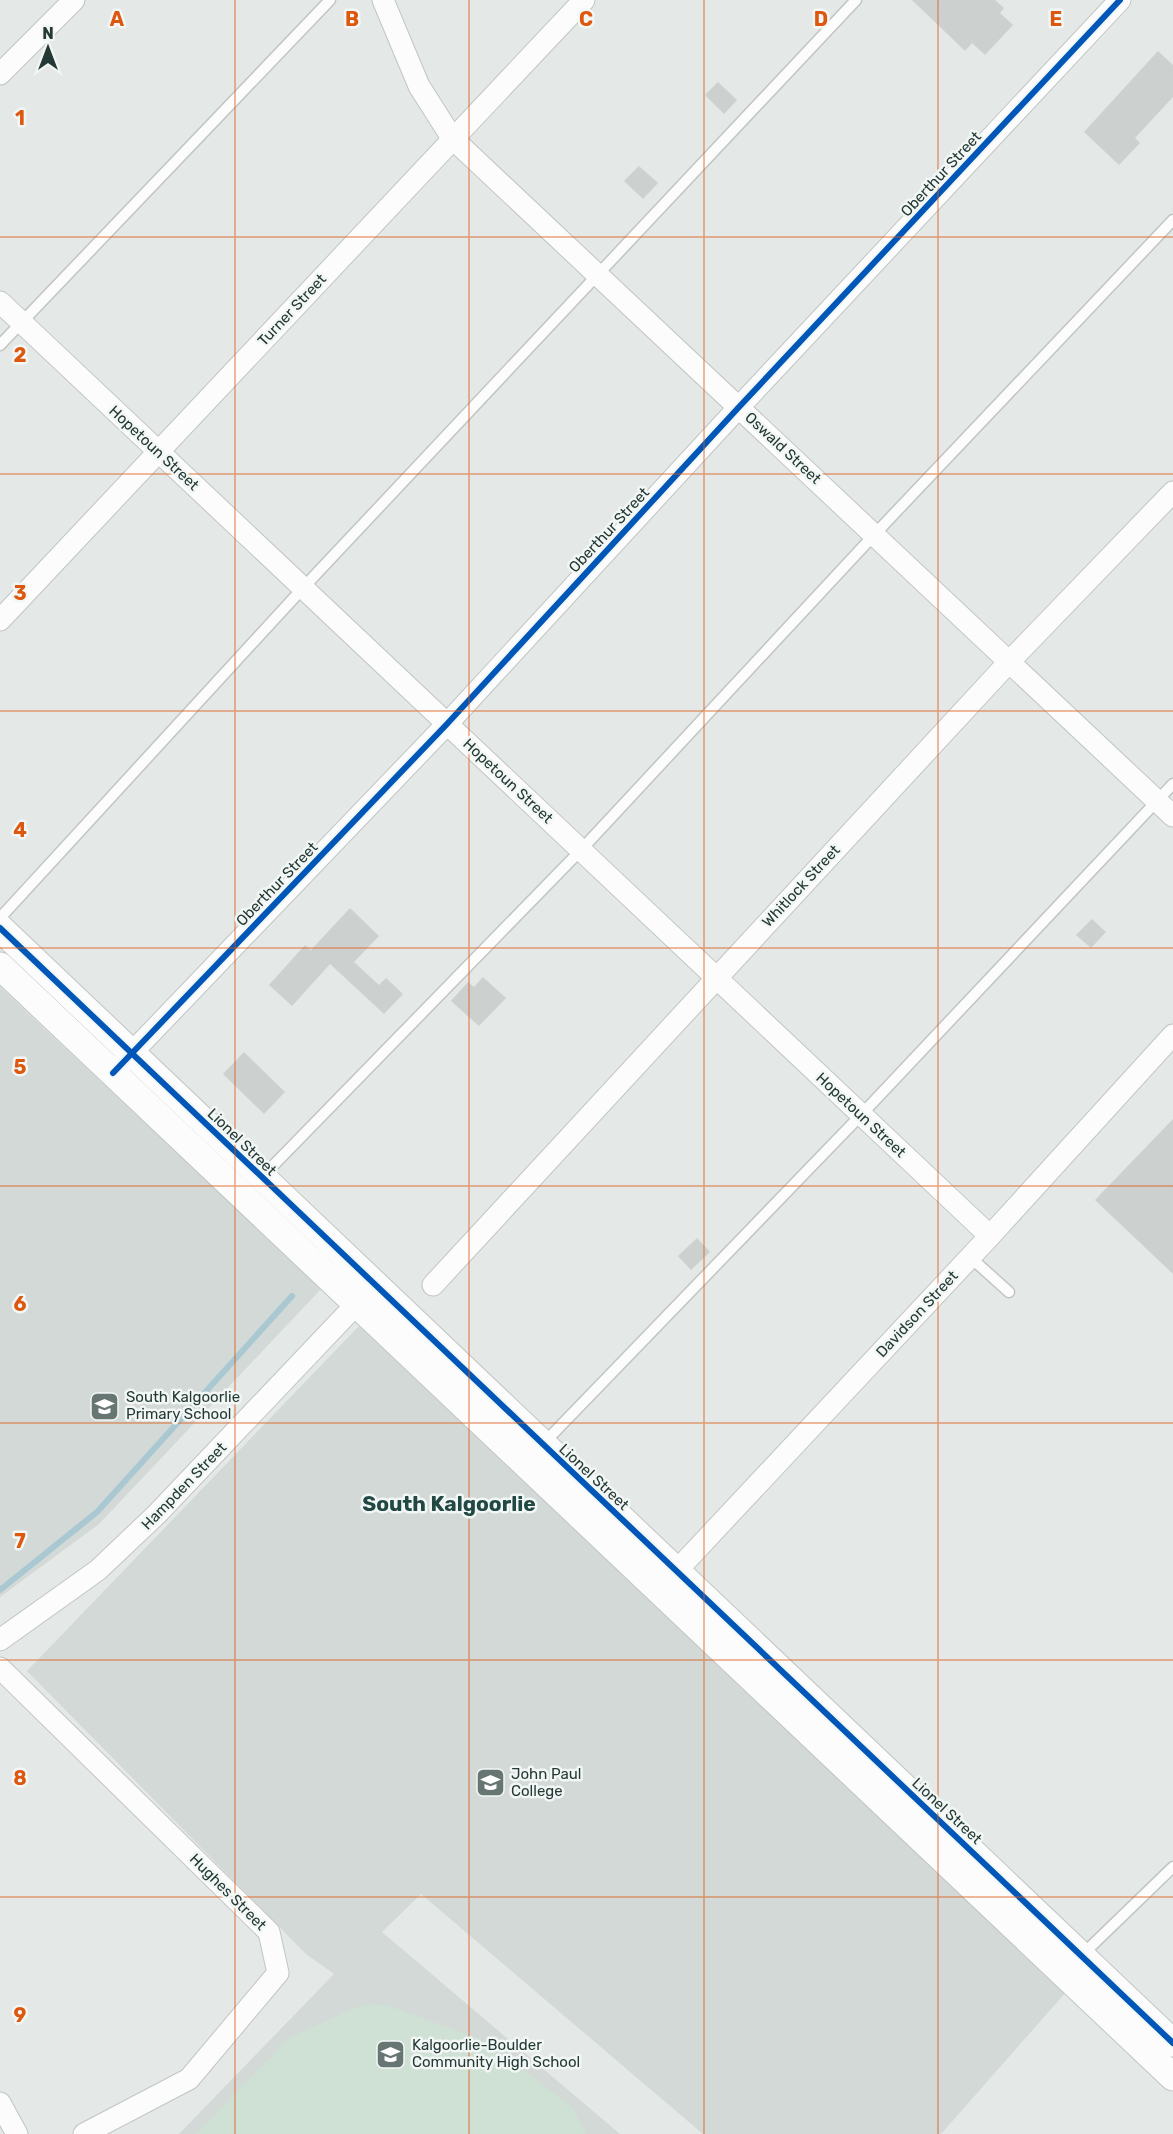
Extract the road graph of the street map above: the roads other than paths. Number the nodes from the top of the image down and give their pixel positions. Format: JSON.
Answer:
{"nodes":[{"id":1,"x":74,"y":0,"type":"edge"},
{"id":2,"x":330,"y":0,"type":"edge"},
{"id":3,"x":383,"y":0,"type":"edge"},
{"id":4,"x":584,"y":0,"type":"edge"},
{"id":5,"x":856,"y":0,"type":"edge"},
{"id":6,"x":1120,"y":0,"type":"edge"},
{"id":7,"x":0,"y":74,"type":"edge"},
{"id":8,"x":452,"y":138,"type":"junction"},
{"id":9,"x":1173,"y":220,"type":"edge"},
{"id":10,"x":597,"y":274,"type":"junction"},
{"id":11,"x":0,"y":302,"type":"edge"},
{"id":12,"x":21,"y":322,"type":"junction"},
{"id":13,"x":0,"y":345,"type":"edge"},
{"id":14,"x":739,"y":407,"type":"junction"},
{"id":15,"x":159,"y":452,"type":"junction"},
{"id":16,"x":1173,"y":492,"type":"edge"},
{"id":17,"x":874,"y":535,"type":"junction"},
{"id":18,"x":303,"y":588,"type":"junction"},
{"id":19,"x":0,"y":620,"type":"edge"},
{"id":20,"x":1010,"y":662,"type":"junction"},
{"id":21,"x":447,"y":724,"type":"junction"},
{"id":22,"x":1173,"y":784,"type":"edge"},
{"id":23,"x":1157,"y":801,"type":"junction"},
{"id":24,"x":1173,"y":816,"type":"edge"},
{"id":25,"x":580,"y":850,"type":"junction"},
{"id":26,"x":0,"y":918,"type":"edge"},
{"id":27,"x":0,"y":927,"type":"edge"},
{"id":28,"x":0,"y":966,"type":"edge"},
{"id":29,"x":716,"y":978,"type":"junction"},
{"id":30,"x":1173,"y":1035,"type":"edge"},
{"id":31,"x":132,"y":1053,"type":"junction"},
{"id":32,"x":112,"y":1073,"type":"junction"},
{"id":33,"x":861,"y":1115,"type":"junction"},
{"id":34,"x":252,"y":1187,"type":"junction"},
{"id":35,"x":990,"y":1236,"type":"junction"},
{"id":36,"x":970,"y":1257,"type":"junction"},
{"id":37,"x":434,"y":1285,"type":"dead end"},
{"id":38,"x":1009,"y":1292,"type":"dead end"},
{"id":39,"x":366,"y":1295,"type":"junction"},
{"id":40,"x":542,"y":1444,"type":"junction"},
{"id":41,"x":667,"y":1580,"type":"junction"},
{"id":42,"x":0,"y":1640,"type":"edge"},
{"id":43,"x":0,"y":1668,"type":"edge"},
{"id":44,"x":1173,"y":1867,"type":"edge"},
{"id":45,"x":1082,"y":1955,"type":"junction"},
{"id":46,"x":1173,"y":2043,"type":"edge"},
{"id":47,"x":1173,"y":2077,"type":"edge"},
{"id":48,"x":0,"y":2103,"type":"edge"},
{"id":49,"x":17,"y":2134,"type":"edge"},
{"id":50,"x":84,"y":2134,"type":"edge"}],
"edges":[{"from":1,"to":7,"type":"street"},
{"from":2,"to":12,"type":"lane"},
{"from":3,"to":8,"type":"street","name":"Oswald Street"},
{"from":4,"to":8,"type":"street","name":"Turner Street"},
{"from":5,"to":10,"type":"lane"},
{"from":6,"to":14,"type":"street","name":"Oberthur Street"},
{"from":8,"to":10,"type":"street","name":"Oswald Street"},
{"from":8,"to":15,"type":"street","name":"Turner Street"},
{"from":9,"to":17,"type":"lane"},
{"from":10,"to":14,"type":"street","name":"Oswald Street"},
{"from":10,"to":18,"type":"lane"},
{"from":11,"to":12,"type":"street","name":"Hopetoun Street"},
{"from":12,"to":13,"type":"lane"},
{"from":12,"to":15,"type":"street","name":"Hopetoun Street"},
{"from":14,"to":17,"type":"street","name":"Oswald Street"},
{"from":14,"to":21,"type":"street","name":"Oberthur Street"},
{"from":15,"to":18,"type":"street","name":"Hopetoun Street"},
{"from":15,"to":19,"type":"street","name":"Turner Street"},
{"from":16,"to":20,"type":"street","name":"Whitlock Street"},
{"from":17,"to":20,"type":"street","name":"Oswald Street"},
{"from":17,"to":25,"type":"lane"},
{"from":18,"to":21,"type":"street","name":"Hopetoun Street"},
{"from":18,"to":26,"type":"lane"},
{"from":20,"to":23,"type":"street","name":"Oswald Street"},
{"from":20,"to":29,"type":"street","name":"Whitlock Street"},
{"from":21,"to":25,"type":"street","name":"Hopetoun Street"},
{"from":21,"to":31,"type":"street","name":"Oberthur Street"},
{"from":22,"to":23,"type":"lane"},
{"from":23,"to":24,"type":"street","name":"Oswald Street"},
{"from":23,"to":33,"type":"lane"},
{"from":25,"to":29,"type":"street","name":"Hopetoun Street"},
{"from":25,"to":34,"type":"lane"},
{"from":27,"to":31,"type":"street","name":"Lionel Street"},
{"from":28,"to":32,"type":"street","name":"Lionel Street"},
{"from":29,"to":33,"type":"street","name":"Hopetoun Street"},
{"from":29,"to":37,"type":"street","name":"Whitlock Street"},
{"from":30,"to":35,"type":"street","name":"Davidson Street"},
{"from":31,"to":32,"type":"street","name":"Oberthur Street"},
{"from":31,"to":34,"type":"street","name":"Lionel Street"},
{"from":32,"to":34,"type":"street","name":"Lionel Street"},
{"from":33,"to":35,"type":"street","name":"Hopetoun Street"},
{"from":33,"to":40,"type":"lane"},
{"from":34,"to":39,"type":"street","name":"Lionel Street"},
{"from":35,"to":36,"type":"street","name":"Davidson Street"},
{"from":36,"to":38,"type":"lane"},
{"from":36,"to":41,"type":"street","name":"Davidson Street"},
{"from":39,"to":40,"type":"street","name":"Lionel Street"},
{"from":39,"to":41,"type":"street","name":"Lionel Street"},
{"from":39,"to":42,"type":"street","name":"Hampden Street"},
{"from":40,"to":41,"type":"street","name":"Lionel Street"},
{"from":41,"to":45,"type":"street","name":"Lionel Street"},
{"from":41,"to":47,"type":"street","name":"Lionel Street"},
{"from":43,"to":50,"type":"street","name":"Hughes Street"},
{"from":44,"to":45,"type":"lane"},
{"from":45,"to":46,"type":"street","name":"Lionel Street"},
{"from":48,"to":49,"type":"street"}]}
